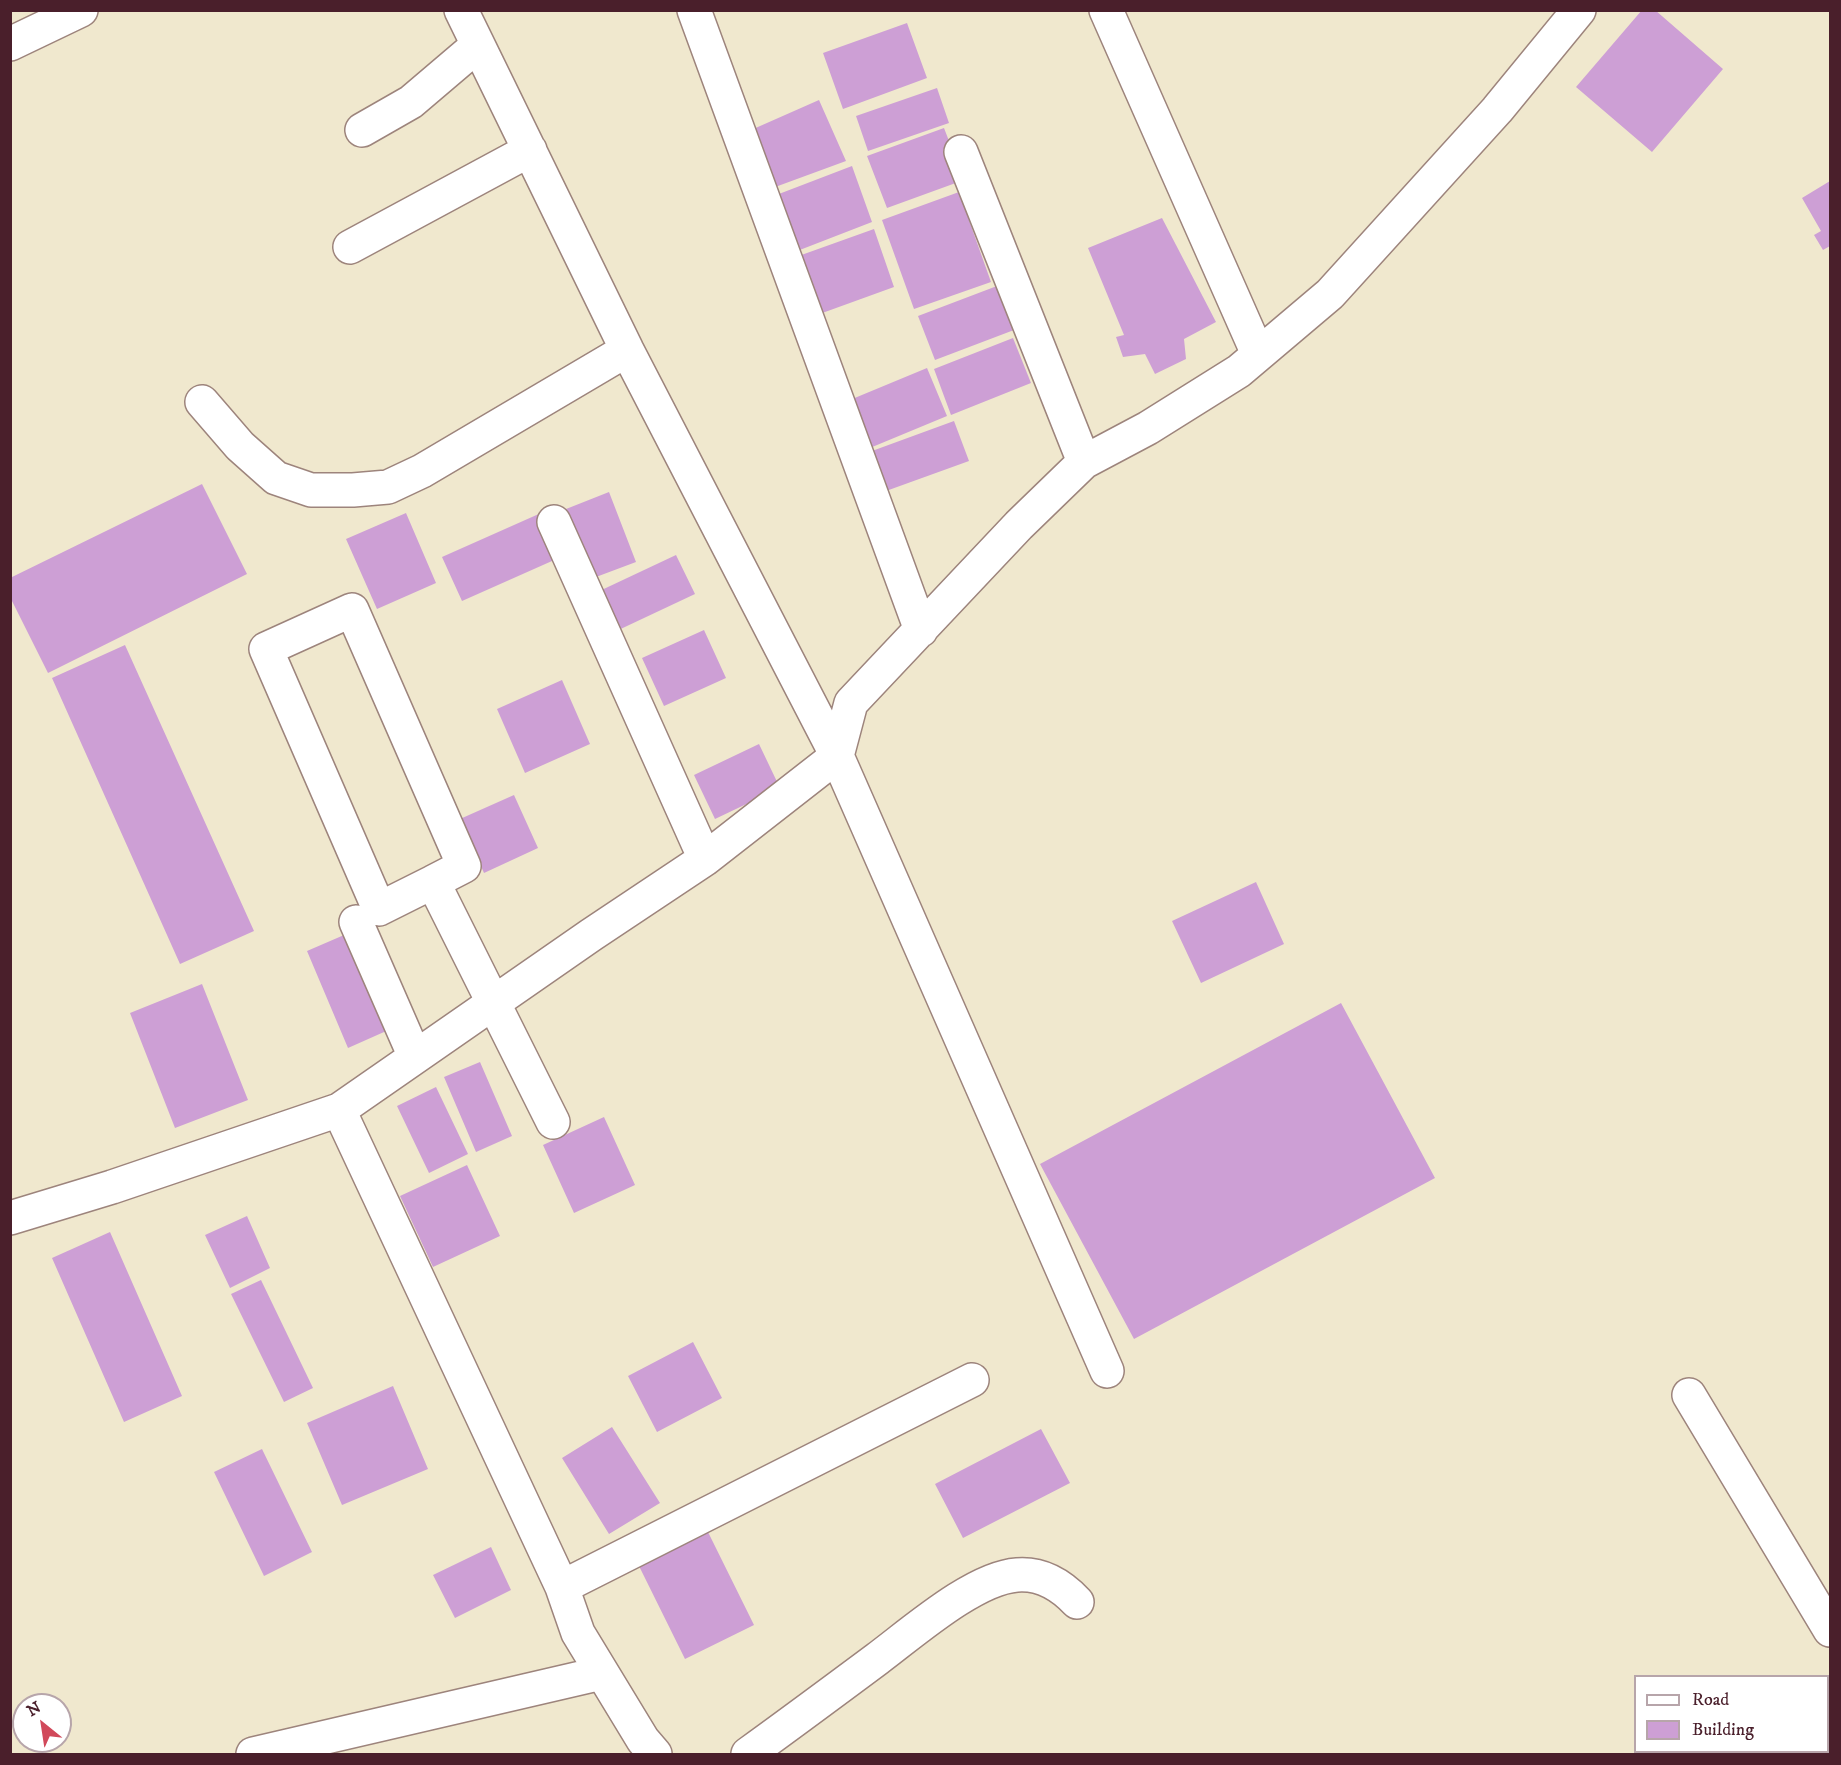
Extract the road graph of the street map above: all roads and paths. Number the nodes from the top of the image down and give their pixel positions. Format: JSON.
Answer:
{"nodes":[{"id":1,"x":81,"y":10,"type":"edge"},
{"id":2,"x":461,"y":10,"type":"edge"},
{"id":3,"x":694,"y":10,"type":"edge"},
{"id":4,"x":1106,"y":10,"type":"edge"},
{"id":5,"x":1579,"y":10,"type":"edge"},
{"id":6,"x":10,"y":44,"type":"edge"},
{"id":7,"x":478,"y":45,"type":"junction"},
{"id":8,"x":362,"y":130,"type":"dead end"},
{"id":9,"x":530,"y":150,"type":"junction"},
{"id":10,"x":961,"y":152,"type":"dead end"},
{"id":11,"x":350,"y":247,"type":"dead end"},
{"id":12,"x":627,"y":350,"type":"junction"},
{"id":13,"x":1258,"y":354,"type":"junction"},
{"id":14,"x":202,"y":402,"type":"dead end"},
{"id":15,"x":1084,"y":462,"type":"junction"},
{"id":16,"x":554,"y":522,"type":"dead end"},
{"id":17,"x":921,"y":630,"type":"junction"},
{"id":18,"x":837,"y":756,"type":"junction"},
{"id":19,"x":705,"y":859,"type":"junction"},
{"id":20,"x":433,"y":882,"type":"junction"},
{"id":21,"x":356,"y":922,"type":"dead end"},
{"id":22,"x":494,"y":1002,"type":"junction"},
{"id":23,"x":415,"y":1057,"type":"junction"},
{"id":24,"x":339,"y":1110,"type":"junction"},
{"id":25,"x":554,"y":1122,"type":"dead end"},
{"id":26,"x":10,"y":1218,"type":"edge"},
{"id":27,"x":1107,"y":1371,"type":"dead end"},
{"id":28,"x":972,"y":1380,"type":"dead end"},
{"id":29,"x":1689,"y":1395,"type":"dead end"},
{"id":30,"x":562,"y":1587,"type":"junction"},
{"id":31,"x":1077,"y":1602,"type":"dead end"},
{"id":32,"x":1830,"y":1630,"type":"edge"},
{"id":33,"x":602,"y":1673,"type":"junction"},
{"id":34,"x":253,"y":1755,"type":"edge"},
{"id":35,"x":655,"y":1755,"type":"edge"},
{"id":36,"x":748,"y":1755,"type":"edge"}],
"edges":[{"from":1,"to":6,"type":"street"},
{"from":2,"to":7,"type":"street"},
{"from":3,"to":17,"type":"street"},
{"from":4,"to":13,"type":"street"},
{"from":5,"to":13,"type":"street"},
{"from":7,"to":8,"type":"street"},
{"from":7,"to":9,"type":"street"},
{"from":9,"to":11,"type":"street"},
{"from":9,"to":12,"type":"street"},
{"from":10,"to":15,"type":"street"},
{"from":12,"to":14,"type":"street"},
{"from":12,"to":18,"type":"street"},
{"from":13,"to":15,"type":"street"},
{"from":15,"to":17,"type":"street"},
{"from":16,"to":19,"type":"street"},
{"from":17,"to":18,"type":"street"},
{"from":18,"to":19,"type":"street"},
{"from":18,"to":27,"type":"street"},
{"from":19,"to":22,"type":"street"},
{"from":20,"to":20,"type":"street"},
{"from":20,"to":22,"type":"street"},
{"from":21,"to":23,"type":"street"},
{"from":22,"to":23,"type":"street"},
{"from":22,"to":25,"type":"street"},
{"from":23,"to":24,"type":"street"},
{"from":24,"to":26,"type":"street"},
{"from":24,"to":30,"type":"street"},
{"from":28,"to":30,"type":"street"},
{"from":29,"to":32,"type":"street"},
{"from":30,"to":33,"type":"street"},
{"from":31,"to":36,"type":"street"},
{"from":33,"to":34,"type":"street"},
{"from":33,"to":35,"type":"street"}]}
